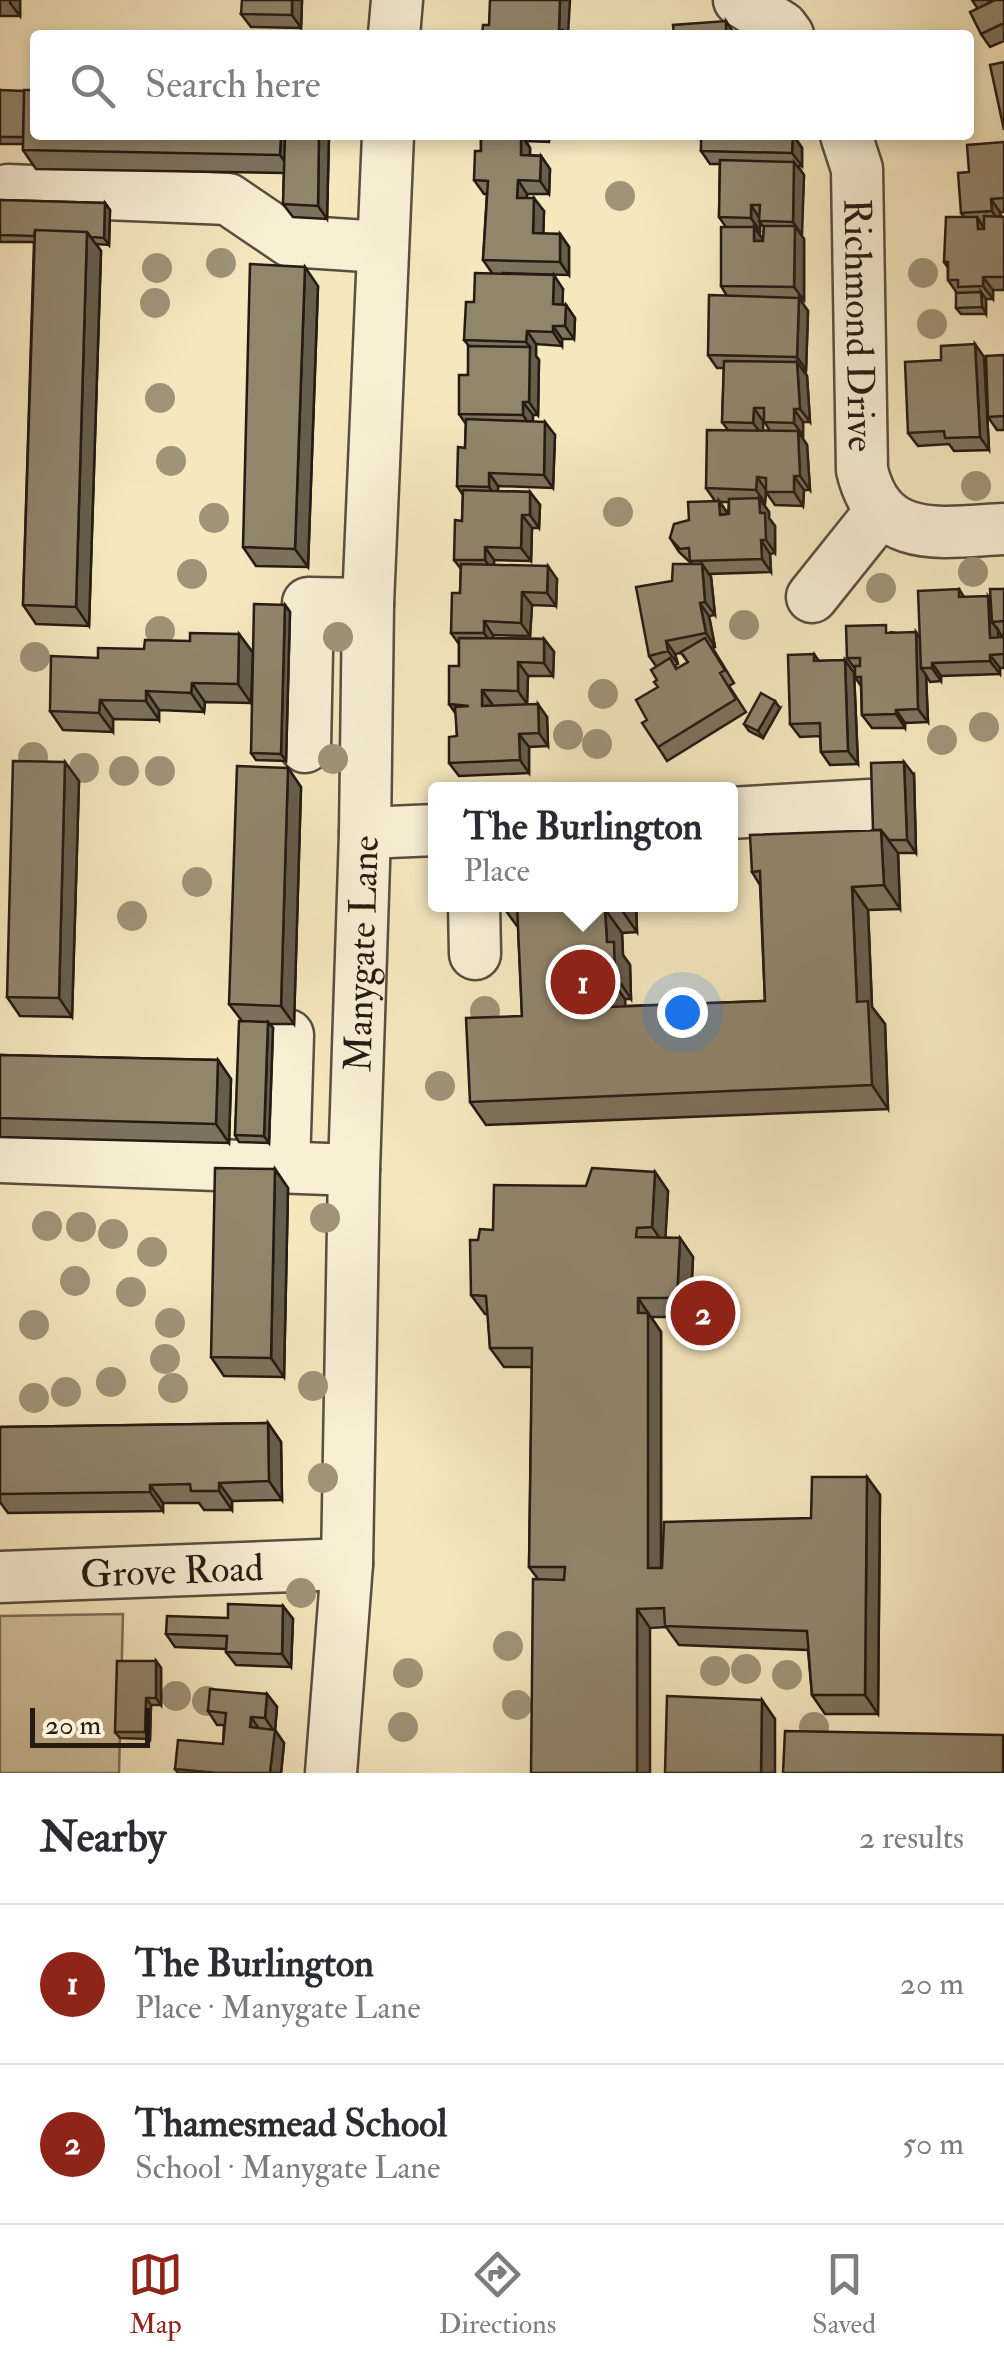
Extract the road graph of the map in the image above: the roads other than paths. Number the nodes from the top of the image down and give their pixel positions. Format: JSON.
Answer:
{"nodes":[{"id":1,"x":396,"y":0,"type":"edge"},
{"id":2,"x":740,"y":0,"type":"edge"},
{"id":3,"x":394,"y":30,"type":"edge"},
{"id":4,"x":784,"y":30,"type":"edge"},
{"id":5,"x":355,"y":140,"type":"edge"},
{"id":6,"x":387,"y":140,"type":"edge"},
{"id":7,"x":848,"y":140,"type":"edge"},
{"id":8,"x":8,"y":190,"type":"dead end"},
{"id":9,"x":367,"y":246,"type":"junction"},
{"id":10,"x":880,"y":512,"type":"junction"},
{"id":11,"x":1004,"y":530,"type":"edge"},
{"id":12,"x":812,"y":597,"type":"dead end"},
{"id":13,"x":368,"y":604,"type":"junction"},
{"id":14,"x":304,"y":747,"type":"dead end"},
{"id":15,"x":869,"y":804,"type":"edge"},
{"id":16,"x":738,"y":812,"type":"edge"},
{"id":17,"x":428,"y":830,"type":"edge"},
{"id":18,"x":365,"y":833,"type":"junction"},
{"id":19,"x":474,"y":912,"type":"edge"},
{"id":20,"x":474,"y":954,"type":"dead end"},
{"id":21,"x":288,"y":1035,"type":"dead end"},
{"id":22,"x":0,"y":1157,"type":"edge"},
{"id":23,"x":284,"y":1167,"type":"junction"},
{"id":24,"x":354,"y":1170,"type":"junction"},
{"id":25,"x":346,"y":1564,"type":"junction"},
{"id":26,"x":0,"y":1577,"type":"edge"},
{"id":27,"x":331,"y":1773,"type":"edge"}],
"edges":[{"from":1,"to":3,"type":"street"},
{"from":2,"to":4,"type":"street"},
{"from":5,"to":9,"type":"street"},
{"from":6,"to":9,"type":"street","name":"Manygate Lane"},
{"from":7,"to":10,"type":"street","name":"Richmond Drive"},
{"from":8,"to":9,"type":"street"},
{"from":9,"to":13,"type":"street","name":"Manygate Lane"},
{"from":10,"to":11,"type":"street"},
{"from":10,"to":12,"type":"street"},
{"from":13,"to":14,"type":"street"},
{"from":13,"to":18,"type":"street","name":"Manygate Lane"},
{"from":15,"to":16,"type":"street"},
{"from":17,"to":18,"type":"street"},
{"from":18,"to":24,"type":"street","name":"Manygate Lane"},
{"from":19,"to":20,"type":"street"},
{"from":21,"to":23,"type":"street"},
{"from":22,"to":23,"type":"street"},
{"from":23,"to":24,"type":"street"},
{"from":24,"to":25,"type":"street","name":"Manygate Lane"},
{"from":25,"to":26,"type":"street","name":"Grove Road"},
{"from":25,"to":27,"type":"street","name":"Manygate Lane"}]}
